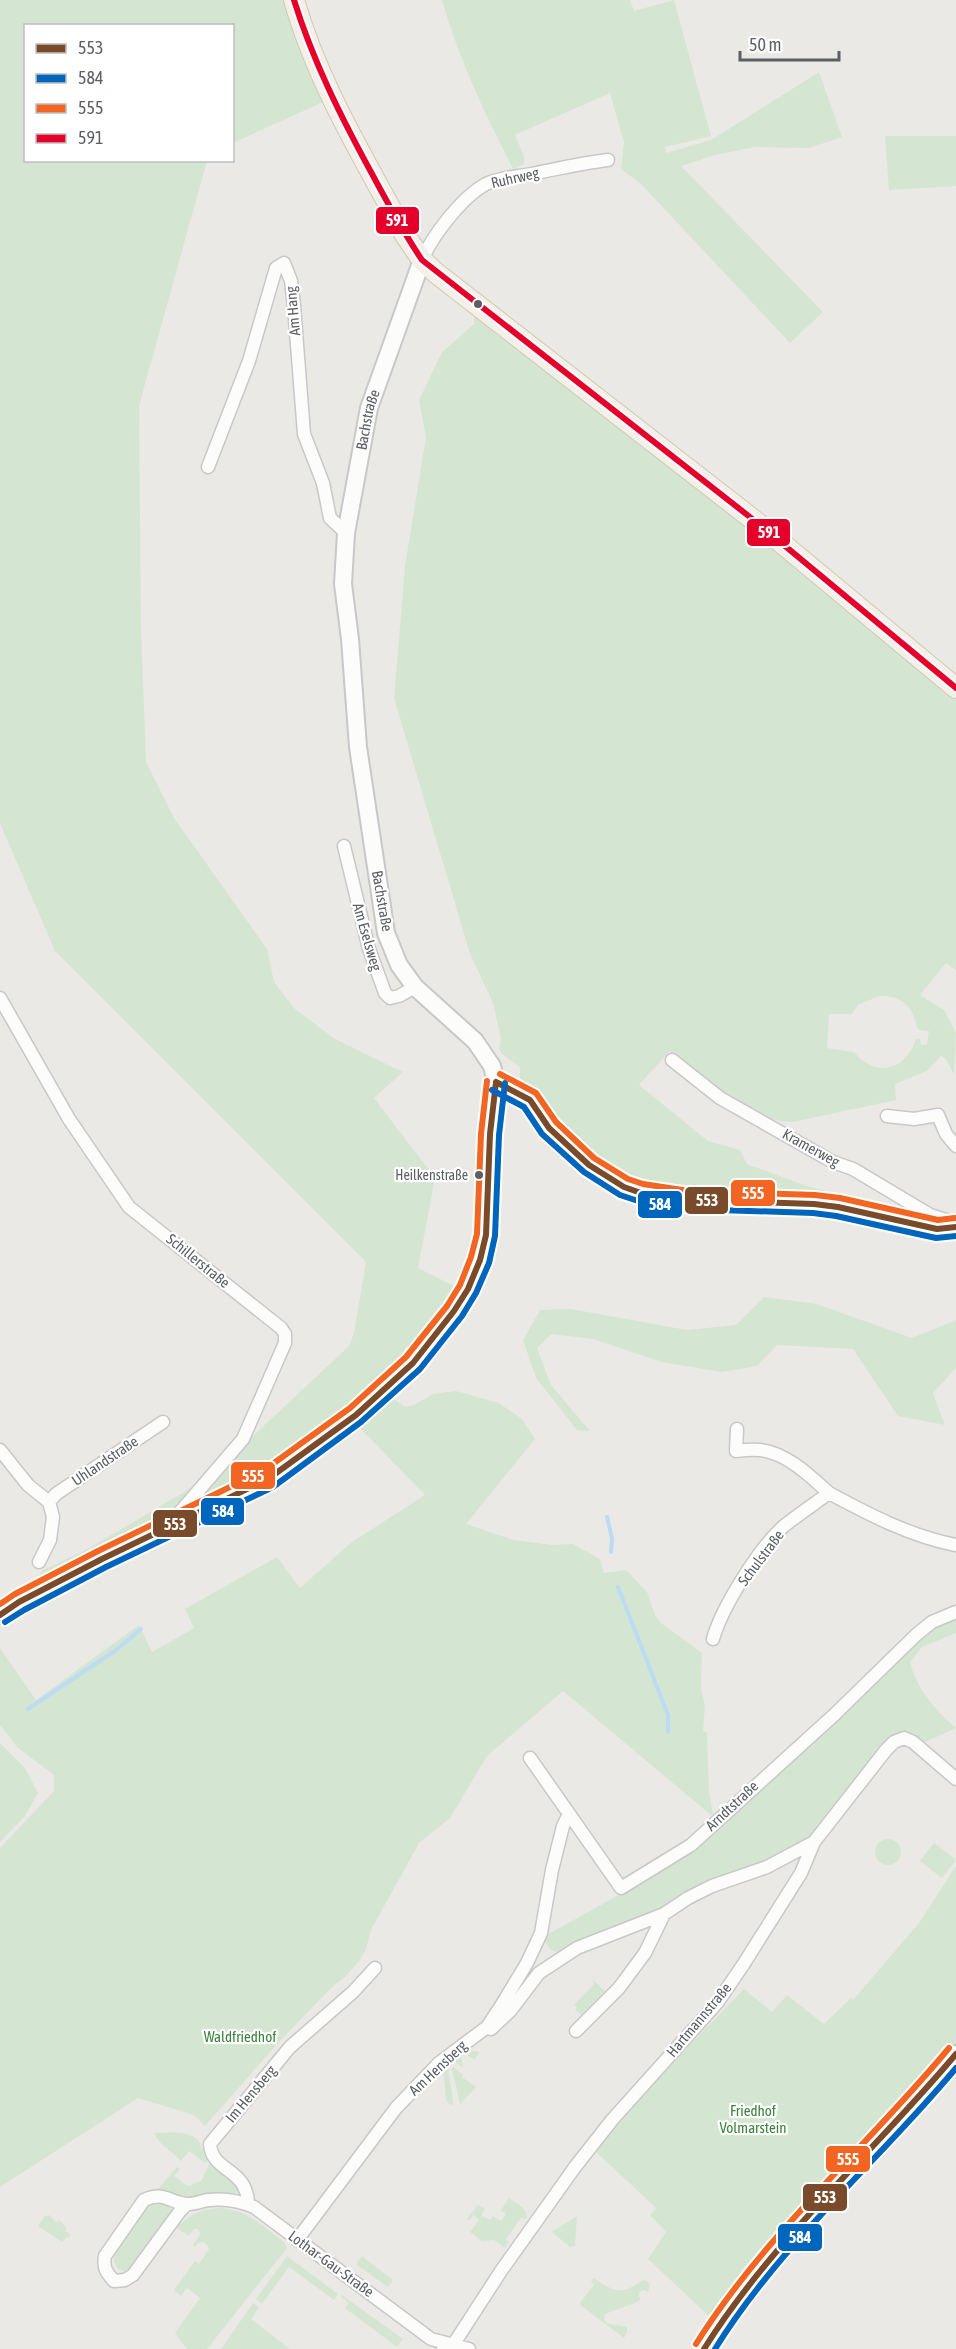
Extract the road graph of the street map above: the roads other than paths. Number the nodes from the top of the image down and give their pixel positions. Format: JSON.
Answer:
{"nodes":[{"id":1,"x":294,"y":0,"type":"edge"},
{"id":2,"x":608,"y":160,"type":"dead end"},
{"id":3,"x":422,"y":261,"type":"junction"},
{"id":4,"x":208,"y":467,"type":"dead end"},
{"id":5,"x":346,"y":533,"type":"junction"},
{"id":6,"x":956,"y":688,"type":"edge"},
{"id":7,"x":344,"y":846,"type":"dead end"},
{"id":8,"x":415,"y":987,"type":"junction"},
{"id":9,"x":0,"y":998,"type":"edge"},
{"id":10,"x":672,"y":1060,"type":"dead end"},
{"id":11,"x":496,"y":1082,"type":"junction"},
{"id":12,"x":887,"y":1116,"type":"dead end"},
{"id":13,"x":956,"y":1146,"type":"edge"},
{"id":14,"x":956,"y":1225,"type":"edge"},
{"id":15,"x":163,"y":1422,"type":"dead end"},
{"id":16,"x":737,"y":1429,"type":"dead end"},
{"id":17,"x":0,"y":1450,"type":"edge"},
{"id":18,"x":829,"y":1493,"type":"junction"},
{"id":19,"x":49,"y":1502,"type":"junction"},
{"id":20,"x":178,"y":1521,"type":"junction"},
{"id":21,"x":956,"y":1545,"type":"edge"},
{"id":22,"x":39,"y":1562,"type":"dead end"},
{"id":23,"x":956,"y":1612,"type":"edge"},
{"id":24,"x":0,"y":1615,"type":"edge"},
{"id":25,"x":713,"y":1639,"type":"dead end"},
{"id":26,"x":530,"y":1758,"type":"dead end"},
{"id":27,"x":956,"y":1779,"type":"edge"},
{"id":28,"x":569,"y":1814,"type":"junction"},
{"id":29,"x":814,"y":1842,"type":"junction"},
{"id":30,"x":664,"y":1914,"type":"junction"},
{"id":31,"x":375,"y":1968,"type":"dead end"},
{"id":32,"x":576,"y":2031,"type":"dead end"},
{"id":33,"x":466,"y":2041,"type":"junction"},
{"id":34,"x":956,"y":2054,"type":"edge"},
{"id":35,"x":187,"y":2204,"type":"junction"},
{"id":36,"x":248,"y":2204,"type":"junction"},
{"id":37,"x":297,"y":2240,"type":"junction"},
{"id":38,"x":448,"y":2347,"type":"edge"},
{"id":39,"x":469,"y":2349,"type":"edge"},
{"id":40,"x":704,"y":2349,"type":"edge"}],
"edges":[{"from":1,"to":3,"type":"main road"},
{"from":2,"to":3,"type":"street","name":"Ruhrweg"},
{"from":3,"to":5,"type":"street","name":"Bachstraße"},
{"from":3,"to":6,"type":"main road"},
{"from":4,"to":5,"type":"street","name":"Am Hang"},
{"from":5,"to":8,"type":"street","name":"Bachstraße"},
{"from":7,"to":8,"type":"street","name":"Am Eselsweg"},
{"from":8,"to":11,"type":"street","name":"Bachstraße"},
{"from":9,"to":20,"type":"street","name":"Schillerstraße"},
{"from":10,"to":14,"type":"street","name":"Kramerweg"},
{"from":11,"to":14,"type":"street"},
{"from":11,"to":20,"type":"street"},
{"from":12,"to":13,"type":"street"},
{"from":15,"to":19,"type":"street","name":"Uhlandstraße"},
{"from":16,"to":18,"type":"street"},
{"from":17,"to":19,"type":"street"},
{"from":18,"to":21,"type":"street"},
{"from":18,"to":25,"type":"street","name":"Schulstraße"},
{"from":19,"to":22,"type":"street"},
{"from":20,"to":24,"type":"street"},
{"from":23,"to":28,"type":"street","name":"Arndtstraße"},
{"from":26,"to":28,"type":"street","name":"Arndtstraße"},
{"from":27,"to":29,"type":"street","name":"Hartmannstraße"},
{"from":28,"to":33,"type":"street","name":"Am Hensberg"},
{"from":29,"to":30,"type":"street"},
{"from":29,"to":38,"type":"street","name":"Hartmannstraße"},
{"from":30,"to":32,"type":"street"},
{"from":30,"to":33,"type":"street"},
{"from":31,"to":36,"type":"street","name":"Im Hensberg"},
{"from":33,"to":37,"type":"street","name":"Am Hensberg"},
{"from":34,"to":40,"type":"street"},
{"from":35,"to":35,"type":"street","name":"Lothar-Gau-Straße"},
{"from":35,"to":36,"type":"street","name":"Lothar-Gau-Straße"},
{"from":36,"to":37,"type":"street","name":"Lothar-Gau-Straße"},
{"from":37,"to":38,"type":"street","name":"Lothar-Gau-Straße"},
{"from":38,"to":39,"type":"street","name":"Lothar-Gau-Straße"}]}
